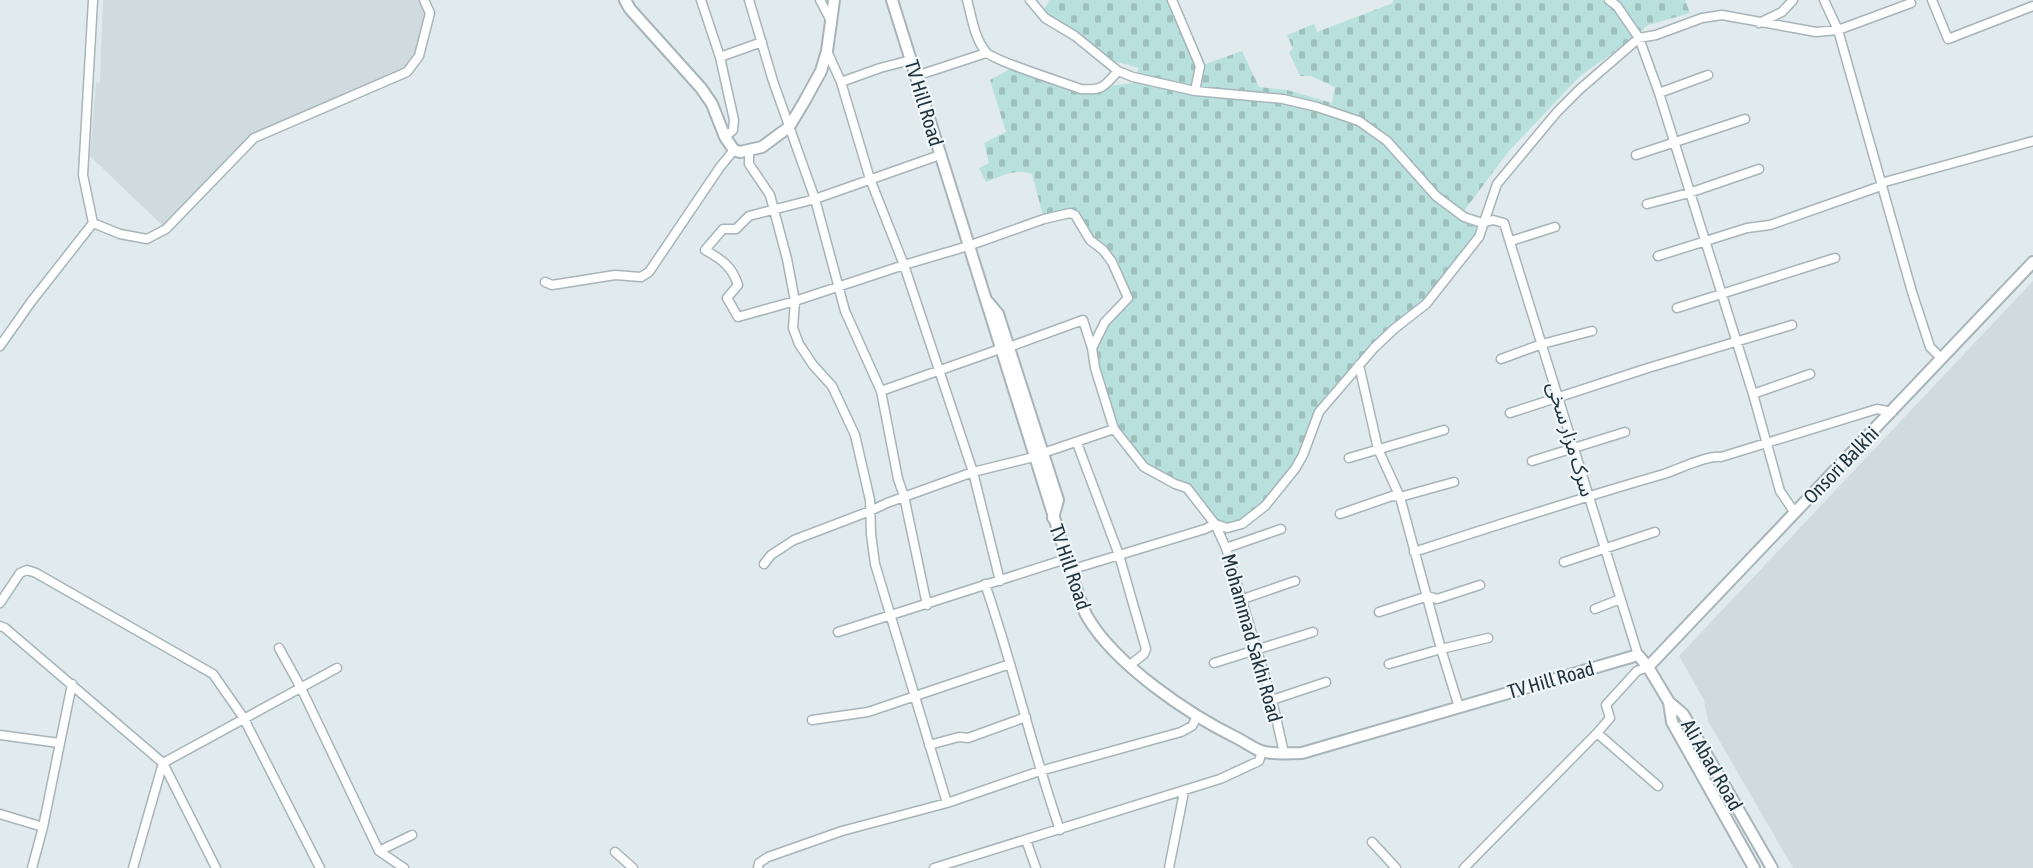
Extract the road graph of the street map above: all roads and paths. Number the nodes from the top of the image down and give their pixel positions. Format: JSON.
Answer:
{"nodes":[{"id":1,"x":93,"y":0,"type":"edge"},
{"id":2,"x":424,"y":0,"type":"edge"},
{"id":3,"x":625,"y":0,"type":"edge"},
{"id":4,"x":701,"y":0,"type":"edge"},
{"id":5,"x":749,"y":0,"type":"edge"},
{"id":6,"x":820,"y":0,"type":"edge"},
{"id":7,"x":834,"y":0,"type":"edge"},
{"id":8,"x":892,"y":0,"type":"edge"},
{"id":9,"x":967,"y":0,"type":"edge"},
{"id":10,"x":1030,"y":0,"type":"edge"},
{"id":11,"x":1173,"y":0,"type":"edge"},
{"id":12,"x":1609,"y":0,"type":"edge"},
{"id":13,"x":1793,"y":0,"type":"edge"},
{"id":14,"x":1824,"y":0,"type":"edge"},
{"id":15,"x":1932,"y":0,"type":"edge"},
{"id":16,"x":1913,"y":1,"type":"edge"},
{"id":17,"x":2033,"y":6,"type":"edge"},
{"id":18,"x":832,"y":23,"type":"junction"},
{"id":19,"x":1759,"y":23,"type":"junction"},
{"id":20,"x":1838,"y":30,"type":"junction"},
{"id":21,"x":1639,"y":38,"type":"junction"},
{"id":22,"x":762,"y":42,"type":"junction"},
{"id":23,"x":827,"y":51,"type":"junction"},
{"id":24,"x":987,"y":53,"type":"junction"},
{"id":25,"x":720,"y":57,"type":"junction"},
{"id":26,"x":911,"y":60,"type":"junction"},
{"id":27,"x":1118,"y":71,"type":"junction"},
{"id":28,"x":1708,"y":75,"type":"dead end"},
{"id":29,"x":916,"y":76,"type":"junction"},
{"id":30,"x":841,"y":82,"type":"junction"},
{"id":31,"x":1195,"y":92,"type":"junction"},
{"id":32,"x":1659,"y":93,"type":"junction"},
{"id":33,"x":1745,"y":119,"type":"dead end"},
{"id":34,"x":789,"y":127,"type":"junction"},
{"id":35,"x":725,"y":138,"type":"junction"},
{"id":36,"x":2033,"y":141,"type":"edge"},
{"id":37,"x":1674,"y":142,"type":"junction"},
{"id":38,"x":734,"y":150,"type":"junction"},
{"id":39,"x":749,"y":152,"type":"junction"},
{"id":40,"x":940,"y":154,"type":"junction"},
{"id":41,"x":1636,"y":155,"type":"dead end"},
{"id":42,"x":1759,"y":170,"type":"dead end"},
{"id":43,"x":870,"y":179,"type":"junction"},
{"id":44,"x":1881,"y":185,"type":"junction"},
{"id":45,"x":1689,"y":193,"type":"junction"},
{"id":46,"x":815,"y":199,"type":"junction"},
{"id":47,"x":1647,"y":204,"type":"dead end"},
{"id":48,"x":773,"y":209,"type":"junction"},
{"id":49,"x":93,"y":223,"type":"junction"},
{"id":50,"x":1482,"y":223,"type":"junction"},
{"id":51,"x":1555,"y":227,"type":"dead end"},
{"id":52,"x":1510,"y":241,"type":"junction"},
{"id":53,"x":1704,"y":243,"type":"junction"},
{"id":54,"x":968,"y":246,"type":"junction"},
{"id":55,"x":1658,"y":256,"type":"dead end"},
{"id":56,"x":1835,"y":258,"type":"dead end"},
{"id":57,"x":2033,"y":262,"type":"edge"},
{"id":58,"x":904,"y":265,"type":"junction"},
{"id":59,"x":545,"y":282,"type":"dead end"},
{"id":60,"x":838,"y":286,"type":"junction"},
{"id":61,"x":1720,"y":294,"type":"junction"},
{"id":62,"x":795,"y":301,"type":"junction"},
{"id":63,"x":1677,"y":308,"type":"dead end"},
{"id":64,"x":1792,"y":325,"type":"dead end"},
{"id":65,"x":1592,"y":331,"type":"dead end"},
{"id":66,"x":1736,"y":341,"type":"junction"},
{"id":67,"x":1542,"y":344,"type":"junction"},
{"id":68,"x":0,"y":346,"type":"edge"},
{"id":69,"x":1004,"y":348,"type":"junction"},
{"id":70,"x":1092,"y":348,"type":"junction"},
{"id":71,"x":1501,"y":359,"type":"dead end"},
{"id":72,"x":1942,"y":359,"type":"junction"},
{"id":73,"x":1359,"y":365,"type":"junction"},
{"id":74,"x":938,"y":369,"type":"junction"},
{"id":75,"x":1810,"y":374,"type":"dead end"},
{"id":76,"x":881,"y":391,"type":"junction"},
{"id":77,"x":1753,"y":394,"type":"junction"},
{"id":78,"x":1558,"y":398,"type":"junction"},
{"id":79,"x":1892,"y":412,"type":"junction"},
{"id":80,"x":1510,"y":413,"type":"dead end"},
{"id":81,"x":1114,"y":429,"type":"junction"},
{"id":82,"x":1444,"y":430,"type":"dead end"},
{"id":83,"x":1625,"y":432,"type":"dead end"},
{"id":84,"x":1077,"y":443,"type":"junction"},
{"id":85,"x":1767,"y":444,"type":"junction"},
{"id":86,"x":1574,"y":448,"type":"junction"},
{"id":87,"x":1378,"y":449,"type":"junction"},
{"id":88,"x":1038,"y":455,"type":"junction"},
{"id":89,"x":1349,"y":458,"type":"dead end"},
{"id":90,"x":1532,"y":461,"type":"dead end"},
{"id":91,"x":973,"y":472,"type":"junction"},
{"id":92,"x":1454,"y":483,"type":"dead end"},
{"id":93,"x":904,"y":496,"type":"junction"},
{"id":94,"x":1588,"y":496,"type":"junction"},
{"id":95,"x":1400,"y":497,"type":"junction"},
{"id":96,"x":870,"y":511,"type":"junction"},
{"id":97,"x":1796,"y":513,"type":"junction"},
{"id":98,"x":1340,"y":514,"type":"dead end"},
{"id":99,"x":1215,"y":524,"type":"junction"},
{"id":100,"x":1281,"y":529,"type":"dead end"},
{"id":101,"x":1655,"y":532,"type":"dead end"},
{"id":102,"x":1226,"y":548,"type":"junction"},
{"id":103,"x":1605,"y":550,"type":"junction"},
{"id":104,"x":1414,"y":552,"type":"junction"},
{"id":105,"x":1119,"y":555,"type":"junction"},
{"id":106,"x":1564,"y":562,"type":"dead end"},
{"id":107,"x":764,"y":564,"type":"dead end"},
{"id":108,"x":1068,"y":565,"type":"junction"},
{"id":109,"x":1295,"y":580,"type":"dead end"},
{"id":110,"x":1000,"y":581,"type":"junction"},
{"id":111,"x":985,"y":584,"type":"junction"},
{"id":112,"x":1480,"y":585,"type":"dead end"},
{"id":113,"x":1428,"y":596,"type":"junction"},
{"id":114,"x":1620,"y":599,"type":"junction"},
{"id":115,"x":1240,"y":600,"type":"junction"},
{"id":116,"x":0,"y":603,"type":"edge"},
{"id":117,"x":927,"y":604,"type":"junction"},
{"id":118,"x":1595,"y":609,"type":"dead end"},
{"id":119,"x":1379,"y":612,"type":"dead end"},
{"id":120,"x":890,"y":616,"type":"junction"},
{"id":121,"x":2,"y":625,"type":"edge"},
{"id":122,"x":838,"y":632,"type":"dead end"},
{"id":123,"x":1313,"y":632,"type":"dead end"},
{"id":124,"x":1488,"y":638,"type":"dead end"},
{"id":125,"x":279,"y":648,"type":"dead end"},
{"id":126,"x":1441,"y":649,"type":"junction"},
{"id":127,"x":1257,"y":650,"type":"junction"},
{"id":128,"x":1638,"y":655,"type":"junction"},
{"id":129,"x":1214,"y":663,"type":"dead end"},
{"id":130,"x":1010,"y":664,"type":"junction"},
{"id":131,"x":1389,"y":664,"type":"dead end"},
{"id":132,"x":1130,"y":665,"type":"junction"},
{"id":133,"x":1648,"y":667,"type":"junction"},
{"id":134,"x":337,"y":668,"type":"dead end"},
{"id":135,"x":1326,"y":682,"type":"dead end"},
{"id":136,"x":72,"y":684,"type":"junction"},
{"id":137,"x":301,"y":688,"type":"junction"},
{"id":138,"x":914,"y":697,"type":"junction"},
{"id":139,"x":1272,"y":700,"type":"junction"},
{"id":140,"x":1669,"y":702,"type":"junction"},
{"id":141,"x":1459,"y":707,"type":"junction"},
{"id":142,"x":243,"y":717,"type":"junction"},
{"id":143,"x":1026,"y":717,"type":"junction"},
{"id":144,"x":1197,"y":717,"type":"junction"},
{"id":145,"x":812,"y":720,"type":"dead end"},
{"id":146,"x":1597,"y":733,"type":"junction"},
{"id":147,"x":0,"y":735,"type":"edge"},
{"id":148,"x":59,"y":743,"type":"junction"},
{"id":149,"x":929,"y":745,"type":"junction"},
{"id":150,"x":1263,"y":751,"type":"junction"},
{"id":151,"x":1284,"y":753,"type":"junction"},
{"id":152,"x":163,"y":763,"type":"junction"},
{"id":153,"x":1040,"y":771,"type":"junction"},
{"id":154,"x":1658,"y":786,"type":"dead end"},
{"id":155,"x":1184,"y":792,"type":"junction"},
{"id":156,"x":947,"y":803,"type":"junction"},
{"id":157,"x":0,"y":814,"type":"edge"},
{"id":158,"x":43,"y":827,"type":"junction"},
{"id":159,"x":1060,"y":830,"type":"junction"},
{"id":160,"x":412,"y":835,"type":"dead end"},
{"id":161,"x":1026,"y":840,"type":"junction"},
{"id":162,"x":1372,"y":842,"type":"dead end"},
{"id":163,"x":379,"y":851,"type":"junction"},
{"id":164,"x":615,"y":852,"type":"dead end"},
{"id":165,"x":1767,"y":866,"type":"edge"},
{"id":166,"x":32,"y":868,"type":"edge"},
{"id":167,"x":133,"y":868,"type":"edge"},
{"id":168,"x":216,"y":868,"type":"edge"},
{"id":169,"x":320,"y":868,"type":"edge"},
{"id":170,"x":404,"y":868,"type":"edge"},
{"id":171,"x":633,"y":868,"type":"edge"},
{"id":172,"x":758,"y":868,"type":"edge"},
{"id":173,"x":934,"y":868,"type":"edge"},
{"id":174,"x":1036,"y":868,"type":"edge"},
{"id":175,"x":1169,"y":868,"type":"edge"},
{"id":176,"x":1396,"y":868,"type":"edge"},
{"id":177,"x":1464,"y":868,"type":"edge"},
{"id":178,"x":1754,"y":868,"type":"edge"}],
"edges":[{"from":1,"to":49,"type":"street"},
{"from":2,"to":49,"type":"street"},
{"from":3,"to":35,"type":"street"},
{"from":4,"to":25,"type":"street"},
{"from":5,"to":22,"type":"street"},
{"from":6,"to":18,"type":"street"},
{"from":7,"to":18,"type":"street"},
{"from":8,"to":26,"type":"street","name":"TV Hill Road"},
{"from":9,"to":24,"type":"street"},
{"from":10,"to":27,"type":"street"},
{"from":11,"to":31,"type":"street"},
{"from":12,"to":21,"type":"street"},
{"from":13,"to":19,"type":"street"},
{"from":14,"to":20,"type":"street"},
{"from":15,"to":17,"type":"street"},
{"from":16,"to":20,"type":"street"},
{"from":18,"to":23,"type":"street"},
{"from":19,"to":20,"type":"street"},
{"from":19,"to":21,"type":"street"},
{"from":20,"to":44,"type":"street"},
{"from":21,"to":32,"type":"street"},
{"from":21,"to":50,"type":"street"},
{"from":22,"to":25,"type":"street"},
{"from":22,"to":34,"type":"street"},
{"from":23,"to":30,"type":"street"},
{"from":23,"to":34,"type":"street"},
{"from":24,"to":27,"type":"street"},
{"from":24,"to":29,"type":"street"},
{"from":25,"to":35,"type":"street"},
{"from":26,"to":29,"type":"street","name":"TV Hill Road"},
{"from":26,"to":30,"type":"street"},
{"from":27,"to":31,"type":"street"},
{"from":28,"to":32,"type":"street"},
{"from":29,"to":40,"type":"street","name":"TV Hill Road"},
{"from":30,"to":43,"type":"street"},
{"from":31,"to":50,"type":"street"},
{"from":32,"to":37,"type":"street"},
{"from":33,"to":37,"type":"street"},
{"from":34,"to":39,"type":"street"},
{"from":34,"to":46,"type":"street"},
{"from":35,"to":38,"type":"street"},
{"from":36,"to":44,"type":"street"},
{"from":37,"to":41,"type":"street"},
{"from":37,"to":45,"type":"street"},
{"from":38,"to":39,"type":"street"},
{"from":38,"to":59,"type":"street"},
{"from":39,"to":48,"type":"street"},
{"from":40,"to":43,"type":"street"},
{"from":40,"to":54,"type":"street","name":"TV Hill Road"},
{"from":42,"to":45,"type":"street"},
{"from":43,"to":46,"type":"street"},
{"from":43,"to":58,"type":"street"},
{"from":44,"to":53,"type":"street"},
{"from":44,"to":72,"type":"street"},
{"from":45,"to":47,"type":"street"},
{"from":45,"to":53,"type":"street"},
{"from":46,"to":48,"type":"street"},
{"from":46,"to":60,"type":"street"},
{"from":48,"to":62,"type":"street"},
{"from":48,"to":62,"type":"street"},
{"from":49,"to":68,"type":"street"},
{"from":50,"to":52,"type":"street","name":"سرک مزار سخی"},
{"from":50,"to":73,"type":"street"},
{"from":51,"to":52,"type":"street"},
{"from":52,"to":67,"type":"street","name":"سرک مزار سخی"},
{"from":53,"to":55,"type":"street"},
{"from":53,"to":61,"type":"street"},
{"from":54,"to":58,"type":"street"},
{"from":54,"to":69,"type":"street","name":"TV Hill Road"},
{"from":54,"to":70,"type":"street"},
{"from":56,"to":61,"type":"street"},
{"from":57,"to":72,"type":"street","name":"Onsori Balkhi"},
{"from":58,"to":60,"type":"street"},
{"from":58,"to":74,"type":"street"},
{"from":60,"to":62,"type":"street"},
{"from":60,"to":76,"type":"street"},
{"from":61,"to":63,"type":"street"},
{"from":61,"to":66,"type":"street"},
{"from":62,"to":96,"type":"street"},
{"from":64,"to":66,"type":"street"},
{"from":65,"to":67,"type":"street"},
{"from":66,"to":77,"type":"street"},
{"from":66,"to":78,"type":"street"},
{"from":67,"to":71,"type":"street"},
{"from":67,"to":78,"type":"street","name":"سرک مزار سخی"},
{"from":69,"to":70,"type":"street"},
{"from":69,"to":74,"type":"street"},
{"from":69,"to":88,"type":"street","name":"TV Hill Road"},
{"from":70,"to":81,"type":"street"},
{"from":72,"to":79,"type":"street","name":"Onsori Balkhi"},
{"from":73,"to":87,"type":"street"},
{"from":73,"to":99,"type":"street"},
{"from":74,"to":76,"type":"street"},
{"from":74,"to":91,"type":"street"},
{"from":75,"to":77,"type":"street"},
{"from":76,"to":93,"type":"street"},
{"from":77,"to":85,"type":"street"},
{"from":78,"to":80,"type":"street"},
{"from":78,"to":86,"type":"street","name":"سرک مزار سخی"},
{"from":79,"to":85,"type":"street"},
{"from":79,"to":97,"type":"street","name":"Onsori Balkhi"},
{"from":81,"to":84,"type":"street"},
{"from":81,"to":99,"type":"street","name":"Mohammad Sakhi Road"},
{"from":82,"to":87,"type":"street"},
{"from":83,"to":86,"type":"street"},
{"from":84,"to":88,"type":"street"},
{"from":84,"to":105,"type":"street"},
{"from":85,"to":94,"type":"street"},
{"from":85,"to":97,"type":"street"},
{"from":86,"to":90,"type":"street"},
{"from":86,"to":94,"type":"street","name":"سرک مزار سخی"},
{"from":87,"to":89,"type":"street"},
{"from":87,"to":95,"type":"street"},
{"from":88,"to":91,"type":"street"},
{"from":88,"to":108,"type":"street","name":"TV Hill Road"},
{"from":91,"to":93,"type":"street"},
{"from":91,"to":110,"type":"street"},
{"from":92,"to":95,"type":"street"},
{"from":93,"to":96,"type":"street"},
{"from":93,"to":117,"type":"street"},
{"from":94,"to":103,"type":"street","name":"سرک مزار سخی"},
{"from":94,"to":104,"type":"street"},
{"from":95,"to":98,"type":"street"},
{"from":95,"to":104,"type":"street"},
{"from":96,"to":107,"type":"street"},
{"from":96,"to":120,"type":"street"},
{"from":97,"to":133,"type":"street","name":"Onsori Balkhi"},
{"from":99,"to":102,"type":"street","name":"Mohammad Sakhi Road"},
{"from":99,"to":105,"type":"street"},
{"from":100,"to":102,"type":"street"},
{"from":101,"to":103,"type":"street"},
{"from":102,"to":115,"type":"street","name":"Mohammad Sakhi Road"},
{"from":103,"to":106,"type":"street"},
{"from":103,"to":114,"type":"street","name":"سرک مزار سخی"},
{"from":104,"to":113,"type":"street"},
{"from":105,"to":108,"type":"street"},
{"from":105,"to":132,"type":"street"},
{"from":108,"to":110,"type":"street"},
{"from":108,"to":132,"type":"street","name":"TV Hill Road"},
{"from":109,"to":115,"type":"street"},
{"from":110,"to":111,"type":"street"},
{"from":111,"to":117,"type":"street"},
{"from":111,"to":130,"type":"street"},
{"from":112,"to":113,"type":"street"},
{"from":113,"to":119,"type":"street"},
{"from":113,"to":126,"type":"street"},
{"from":114,"to":118,"type":"street"},
{"from":114,"to":128,"type":"street","name":"سرک مزار سخی"},
{"from":115,"to":127,"type":"street","name":"Mohammad Sakhi Road"},
{"from":116,"to":142,"type":"street"},
{"from":117,"to":120,"type":"street"},
{"from":120,"to":122,"type":"street"},
{"from":120,"to":138,"type":"street"},
{"from":121,"to":136,"type":"street"},
{"from":123,"to":127,"type":"street"},
{"from":124,"to":126,"type":"street"},
{"from":125,"to":137,"type":"street"},
{"from":126,"to":131,"type":"street"},
{"from":126,"to":141,"type":"street"},
{"from":127,"to":129,"type":"street"},
{"from":127,"to":139,"type":"street","name":"Mohammad Sakhi Road"},
{"from":128,"to":133,"type":"street"},
{"from":128,"to":141,"type":"street","name":"TV Hill Road"},
{"from":130,"to":138,"type":"street"},
{"from":130,"to":143,"type":"street"},
{"from":132,"to":144,"type":"street","name":"TV Hill Road"},
{"from":133,"to":140,"type":"street"},
{"from":133,"to":146,"type":"street"},
{"from":134,"to":137,"type":"street"},
{"from":135,"to":139,"type":"street"},
{"from":136,"to":148,"type":"street"},
{"from":136,"to":152,"type":"street"},
{"from":137,"to":142,"type":"street"},
{"from":137,"to":163,"type":"street"},
{"from":138,"to":145,"type":"street"},
{"from":138,"to":149,"type":"street"},
{"from":139,"to":151,"type":"street","name":"Mohammad Sakhi Road"},
{"from":140,"to":165,"type":"street","name":"Ali Abad Road"},
{"from":140,"to":178,"type":"street","name":"Ali Abad Road"},
{"from":141,"to":151,"type":"street","name":"TV Hill Road"},
{"from":142,"to":152,"type":"street"},
{"from":142,"to":169,"type":"street"},
{"from":143,"to":149,"type":"street"},
{"from":143,"to":153,"type":"street"},
{"from":144,"to":150,"type":"street","name":"TV Hill Road"},
{"from":144,"to":153,"type":"street"},
{"from":146,"to":154,"type":"street"},
{"from":146,"to":177,"type":"street"},
{"from":147,"to":148,"type":"street"},
{"from":148,"to":158,"type":"street"},
{"from":149,"to":156,"type":"street"},
{"from":150,"to":151,"type":"street","name":"TV Hill Road"},
{"from":150,"to":155,"type":"street"},
{"from":152,"to":167,"type":"street"},
{"from":152,"to":168,"type":"street"},
{"from":153,"to":156,"type":"street"},
{"from":153,"to":159,"type":"street"},
{"from":155,"to":159,"type":"street"},
{"from":155,"to":175,"type":"street"},
{"from":156,"to":172,"type":"street"},
{"from":157,"to":158,"type":"street"},
{"from":158,"to":166,"type":"street"},
{"from":159,"to":161,"type":"street"},
{"from":160,"to":163,"type":"street"},
{"from":161,"to":173,"type":"street"},
{"from":161,"to":174,"type":"street"},
{"from":162,"to":176,"type":"street"},
{"from":163,"to":170,"type":"street"},
{"from":164,"to":171,"type":"street"}]}
